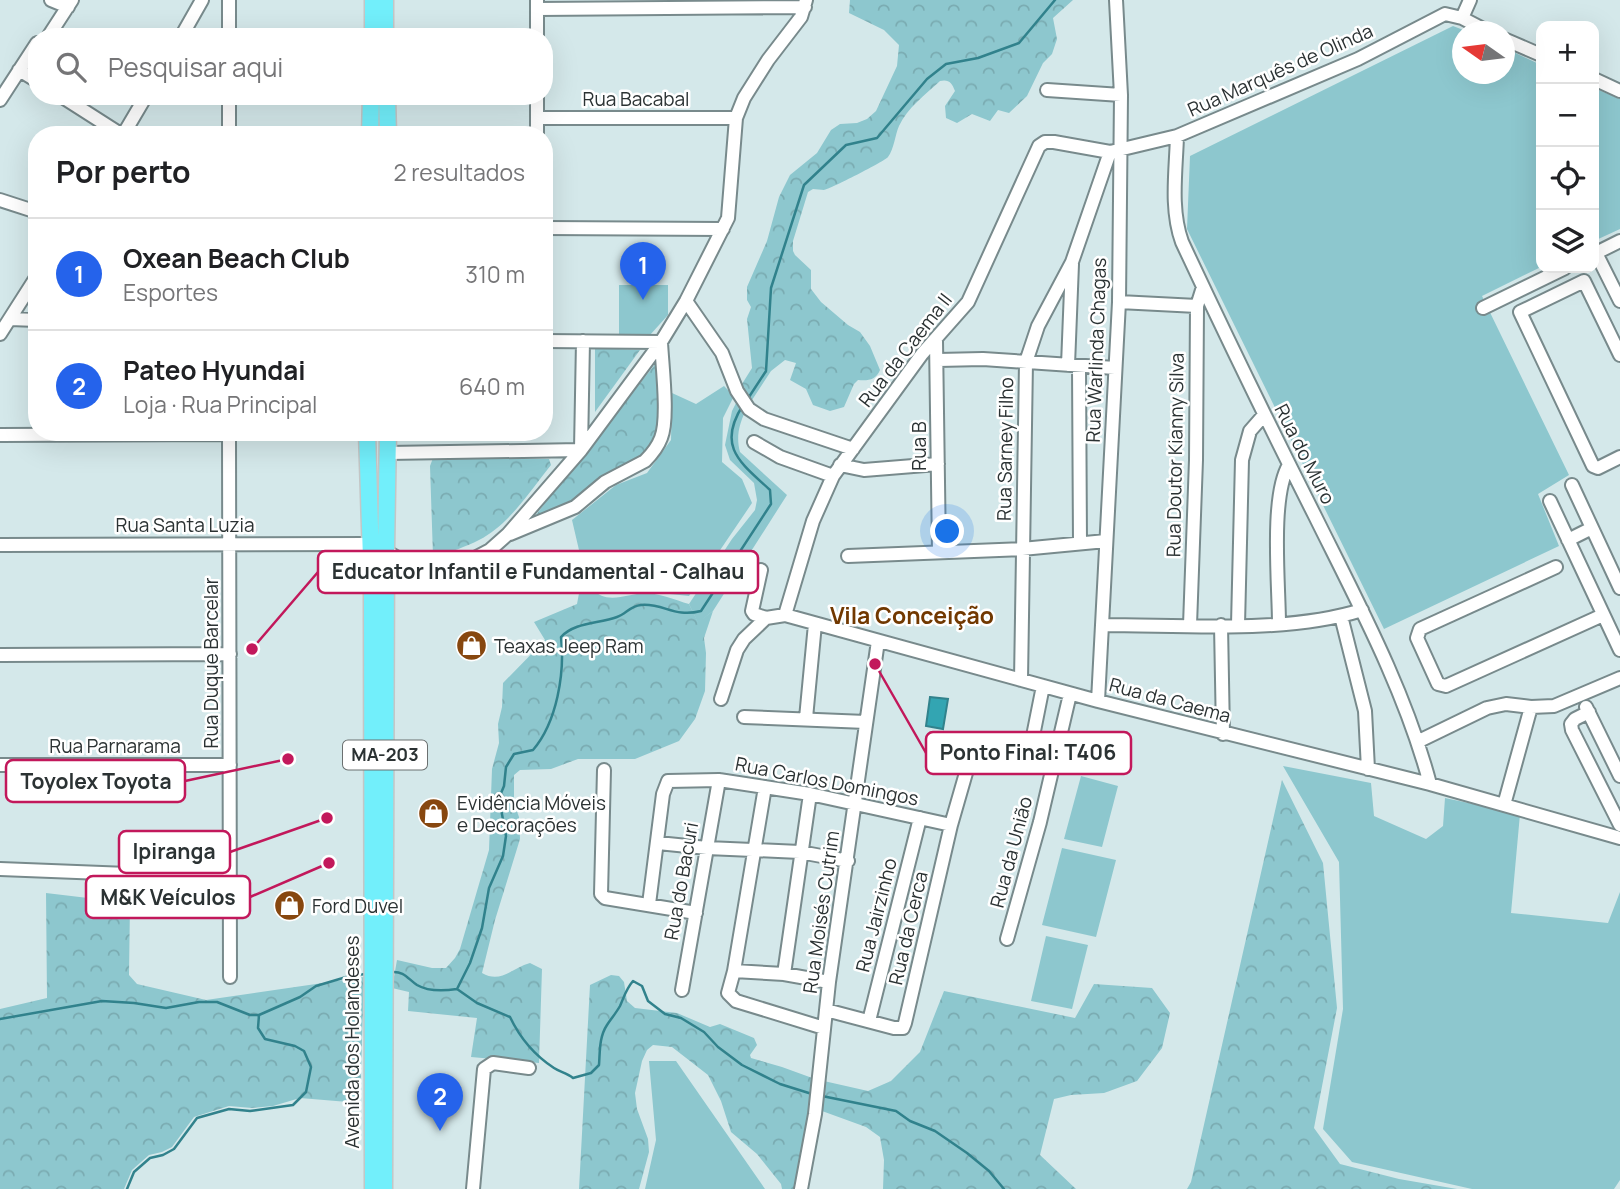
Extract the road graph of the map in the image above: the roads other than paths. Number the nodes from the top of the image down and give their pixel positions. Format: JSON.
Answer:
{"nodes":[{"id":1,"x":202,"y":0,"type":"edge"},
{"id":2,"x":229,"y":0,"type":"edge"},
{"id":3,"x":373,"y":0,"type":"edge"},
{"id":4,"x":385,"y":0,"type":"edge"},
{"id":5,"x":1116,"y":0,"type":"edge"},
{"id":6,"x":1470,"y":0,"type":"edge"},
{"id":7,"x":63,"y":2,"type":"edge"},
{"id":8,"x":716,"y":4,"type":"edge"},
{"id":9,"x":805,"y":4,"type":"edge"},
{"id":10,"x":537,"y":5,"type":"edge"},
{"id":11,"x":1462,"y":18,"type":"junction"},
{"id":12,"x":1468,"y":21,"type":"edge"},
{"id":13,"x":47,"y":28,"type":"edge"},
{"id":14,"x":52,"y":28,"type":"edge"},
{"id":15,"x":186,"y":28,"type":"edge"},
{"id":16,"x":229,"y":28,"type":"edge"},
{"id":17,"x":373,"y":28,"type":"edge"},
{"id":18,"x":385,"y":28,"type":"edge"},
{"id":19,"x":537,"y":28,"type":"edge"},
{"id":20,"x":1515,"y":44,"type":"edge"},
{"id":21,"x":1536,"y":53,"type":"edge"},
{"id":22,"x":28,"y":60,"type":"edge"},
{"id":23,"x":28,"y":65,"type":"edge"},
{"id":24,"x":22,"y":72,"type":"junction"},
{"id":25,"x":28,"y":76,"type":"edge"},
{"id":26,"x":1599,"y":81,"type":"edge"},
{"id":27,"x":1047,"y":90,"type":"dead end"},
{"id":28,"x":1620,"y":90,"type":"edge"},
{"id":29,"x":1121,"y":95,"type":"junction"},
{"id":30,"x":0,"y":100,"type":"edge"},
{"id":31,"x":75,"y":105,"type":"edge"},
{"id":32,"x":141,"y":105,"type":"edge"},
{"id":33,"x":229,"y":105,"type":"edge"},
{"id":34,"x":371,"y":105,"type":"edge"},
{"id":35,"x":387,"y":105,"type":"edge"},
{"id":36,"x":537,"y":105,"type":"edge"},
{"id":37,"x":0,"y":112,"type":"edge"},
{"id":38,"x":537,"y":118,"type":"junction"},
{"id":39,"x":736,"y":118,"type":"junction"},
{"id":40,"x":109,"y":126,"type":"edge"},
{"id":41,"x":128,"y":126,"type":"edge"},
{"id":42,"x":229,"y":126,"type":"edge"},
{"id":43,"x":370,"y":126,"type":"edge"},
{"id":44,"x":388,"y":126,"type":"edge"},
{"id":45,"x":537,"y":126,"type":"edge"},
{"id":46,"x":1177,"y":136,"type":"junction"},
{"id":47,"x":1116,"y":151,"type":"junction"},
{"id":48,"x":0,"y":200,"type":"edge"},
{"id":49,"x":28,"y":209,"type":"edge"},
{"id":50,"x":553,"y":229,"type":"edge"},
{"id":51,"x":723,"y":229,"type":"junction"},
{"id":52,"x":1620,"y":241,"type":"edge"},
{"id":53,"x":1599,"y":251,"type":"edge"},
{"id":54,"x":1599,"y":261,"type":"edge"},
{"id":55,"x":1072,"y":262,"type":"junction"},
{"id":56,"x":1555,"y":273,"type":"edge"},
{"id":57,"x":1203,"y":287,"type":"junction"},
{"id":58,"x":28,"y":290,"type":"edge"},
{"id":59,"x":686,"y":301,"type":"junction"},
{"id":60,"x":1620,"y":301,"type":"edge"},
{"id":61,"x":1119,"y":302,"type":"junction"},
{"id":62,"x":1197,"y":306,"type":"junction"},
{"id":63,"x":1483,"y":308,"type":"dead end"},
{"id":64,"x":10,"y":319,"type":"junction"},
{"id":65,"x":28,"y":320,"type":"edge"},
{"id":66,"x":0,"y":334,"type":"edge"},
{"id":67,"x":553,"y":341,"type":"edge"},
{"id":68,"x":583,"y":341,"type":"junction"},
{"id":69,"x":936,"y":341,"type":"junction"},
{"id":70,"x":661,"y":342,"type":"junction"},
{"id":71,"x":1620,"y":355,"type":"edge"},
{"id":72,"x":938,"y":360,"type":"junction"},
{"id":73,"x":1026,"y":362,"type":"junction"},
{"id":74,"x":1074,"y":366,"type":"junction"},
{"id":75,"x":1115,"y":368,"type":"junction"},
{"id":76,"x":1264,"y":415,"type":"junction"},
{"id":77,"x":0,"y":435,"type":"edge"},
{"id":78,"x":28,"y":435,"type":"edge"},
{"id":79,"x":229,"y":441,"type":"edge"},
{"id":80,"x":369,"y":441,"type":"edge"},
{"id":81,"x":388,"y":441,"type":"edge"},
{"id":82,"x":754,"y":442,"type":"dead end"},
{"id":83,"x":852,"y":449,"type":"junction"},
{"id":84,"x":581,"y":450,"type":"junction"},
{"id":85,"x":388,"y":453,"type":"junction"},
{"id":86,"x":1620,"y":457,"type":"edge"},
{"id":87,"x":938,"y":464,"type":"junction"},
{"id":88,"x":1289,"y":465,"type":"junction"},
{"id":89,"x":836,"y":471,"type":"junction"},
{"id":90,"x":1572,"y":485,"type":"dead end"},
{"id":91,"x":1549,"y":501,"type":"dead end"},
{"id":92,"x":1592,"y":528,"type":"junction"},
{"id":93,"x":508,"y":534,"type":"junction"},
{"id":94,"x":1568,"y":540,"type":"junction"},
{"id":95,"x":1106,"y":541,"type":"junction"},
{"id":96,"x":1080,"y":543,"type":"junction"},
{"id":97,"x":230,"y":544,"type":"junction"},
{"id":98,"x":0,"y":545,"type":"edge"},
{"id":99,"x":378,"y":548,"type":"junction"},
{"id":100,"x":1022,"y":549,"type":"junction"},
{"id":101,"x":939,"y":552,"type":"junction"},
{"id":102,"x":848,"y":556,"type":"dead end"},
{"id":103,"x":1556,"y":567,"type":"dead end"},
{"id":104,"x":446,"y":569,"type":"junction"},
{"id":105,"x":761,"y":570,"type":"dead end"},
{"id":106,"x":1620,"y":588,"type":"edge"},
{"id":107,"x":385,"y":589,"type":"junction"},
{"id":108,"x":1362,"y":610,"type":"junction"},
{"id":109,"x":785,"y":615,"type":"junction"},
{"id":110,"x":1604,"y":615,"type":"junction"},
{"id":111,"x":1341,"y":616,"type":"junction"},
{"id":112,"x":766,"y":618,"type":"junction"},
{"id":113,"x":815,"y":624,"type":"junction"},
{"id":114,"x":1279,"y":624,"type":"junction"},
{"id":115,"x":1103,"y":625,"type":"junction"},
{"id":116,"x":1190,"y":625,"type":"junction"},
{"id":117,"x":1221,"y":625,"type":"junction"},
{"id":118,"x":1238,"y":625,"type":"junction"},
{"id":119,"x":878,"y":641,"type":"junction"},
{"id":120,"x":1620,"y":650,"type":"edge"},
{"id":121,"x":230,"y":654,"type":"junction"},
{"id":122,"x":0,"y":655,"type":"edge"},
{"id":123,"x":1620,"y":678,"type":"edge"},
{"id":124,"x":1021,"y":680,"type":"junction"},
{"id":125,"x":1043,"y":686,"type":"junction"},
{"id":126,"x":1070,"y":694,"type":"junction"},
{"id":127,"x":1581,"y":696,"type":"junction"},
{"id":128,"x":721,"y":699,"type":"dead end"},
{"id":129,"x":1098,"y":701,"type":"junction"},
{"id":130,"x":1531,"y":707,"type":"junction"},
{"id":131,"x":1589,"y":712,"type":"junction"},
{"id":132,"x":744,"y":717,"type":"dead end"},
{"id":133,"x":806,"y":718,"type":"junction"},
{"id":134,"x":866,"y":722,"type":"junction"},
{"id":135,"x":1223,"y":734,"type":"junction"},
{"id":136,"x":1419,"y":741,"type":"junction"},
{"id":137,"x":1029,"y":755,"type":"dead end"},
{"id":138,"x":970,"y":759,"type":"dead end"},
{"id":139,"x":0,"y":765,"type":"edge"},
{"id":140,"x":230,"y":765,"type":"junction"},
{"id":141,"x":1368,"y":769,"type":"junction"},
{"id":142,"x":604,"y":770,"type":"dead end"},
{"id":143,"x":1620,"y":776,"type":"edge"},
{"id":144,"x":719,"y":780,"type":"junction"},
{"id":145,"x":1430,"y":785,"type":"junction"},
{"id":146,"x":765,"y":787,"type":"junction"},
{"id":147,"x":810,"y":794,"type":"junction"},
{"id":148,"x":856,"y":803,"type":"junction"},
{"id":149,"x":1504,"y":805,"type":"junction"},
{"id":150,"x":920,"y":818,"type":"junction"},
{"id":151,"x":951,"y":825,"type":"junction"},
{"id":152,"x":1620,"y":825,"type":"edge"},
{"id":153,"x":1620,"y":838,"type":"edge"},
{"id":154,"x":658,"y":843,"type":"junction"},
{"id":155,"x":707,"y":848,"type":"junction"},
{"id":156,"x":754,"y":850,"type":"junction"},
{"id":157,"x":800,"y":852,"type":"junction"},
{"id":158,"x":848,"y":861,"type":"junction"},
{"id":159,"x":0,"y":869,"type":"edge"},
{"id":160,"x":230,"y":878,"type":"junction"},
{"id":161,"x":649,"y":904,"type":"junction"},
{"id":162,"x":696,"y":913,"type":"junction"},
{"id":163,"x":1007,"y":939,"type":"dead end"},
{"id":164,"x":379,"y":958,"type":"junction"},
{"id":165,"x":734,"y":971,"type":"junction"},
{"id":166,"x":784,"y":974,"type":"junction"},
{"id":167,"x":230,"y":978,"type":"dead end"},
{"id":168,"x":829,"y":982,"type":"junction"},
{"id":169,"x":379,"y":984,"type":"junction"},
{"id":170,"x":682,"y":990,"type":"dead end"},
{"id":171,"x":826,"y":1010,"type":"junction"},
{"id":172,"x":869,"y":1021,"type":"junction"},
{"id":173,"x":824,"y":1028,"type":"junction"},
{"id":174,"x":529,"y":1068,"type":"dead end"},
{"id":175,"x":373,"y":1189,"type":"edge"},
{"id":176,"x":384,"y":1189,"type":"edge"},
{"id":177,"x":473,"y":1189,"type":"edge"},
{"id":178,"x":801,"y":1189,"type":"edge"}],
"edges":[{"from":1,"to":15,"type":"street"},
{"from":2,"to":16,"type":"street"},
{"from":3,"to":17,"type":"main road"},
{"from":4,"to":18,"type":"main road"},
{"from":5,"to":29,"type":"street","name":"Rua Warlinda Chagas"},
{"from":6,"to":11,"type":"street"},
{"from":7,"to":13,"type":"street"},
{"from":7,"to":14,"type":"street"},
{"from":8,"to":9,"type":"street"},
{"from":8,"to":10,"type":"street"},
{"from":9,"to":39,"type":"street"},
{"from":10,"to":19,"type":"street"},
{"from":11,"to":12,"type":"street"},
{"from":11,"to":46,"type":"street","name":"Rua Marquês de Olinda"},
{"from":20,"to":21,"type":"street"},
{"from":22,"to":24,"type":"street"},
{"from":23,"to":24,"type":"street"},
{"from":24,"to":25,"type":"street"},
{"from":24,"to":30,"type":"street"},
{"from":24,"to":37,"type":"street"},
{"from":26,"to":28,"type":"street"},
{"from":27,"to":29,"type":"street"},
{"from":29,"to":47,"type":"street","name":"Rua Warlinda Chagas"},
{"from":31,"to":40,"type":"street"},
{"from":32,"to":41,"type":"street"},
{"from":33,"to":42,"type":"street"},
{"from":34,"to":43,"type":"main road"},
{"from":35,"to":44,"type":"main road"},
{"from":36,"to":38,"type":"street"},
{"from":38,"to":39,"type":"street","name":"Rua Bacabal"},
{"from":38,"to":45,"type":"street"},
{"from":39,"to":51,"type":"street"},
{"from":46,"to":47,"type":"street","name":"Rua Marquês de Olinda"},
{"from":46,"to":57,"type":"street","name":"Rua do Muro"},
{"from":47,"to":55,"type":"street","name":"Rua Sarney Filho"},
{"from":47,"to":61,"type":"street","name":"Rua Warlinda Chagas"},
{"from":47,"to":69,"type":"street","name":"Rua da Caema II"},
{"from":48,"to":49,"type":"street"},
{"from":50,"to":51,"type":"street"},
{"from":51,"to":59,"type":"street"},
{"from":52,"to":53,"type":"street"},
{"from":54,"to":60,"type":"street"},
{"from":55,"to":73,"type":"street","name":"Rua Sarney Filho"},
{"from":55,"to":74,"type":"street"},
{"from":56,"to":63,"type":"street"},
{"from":57,"to":62,"type":"street","name":"Rua Doutor Kianny Silva"},
{"from":57,"to":76,"type":"street","name":"Rua do Muro"},
{"from":58,"to":64,"type":"street"},
{"from":59,"to":70,"type":"street"},
{"from":59,"to":83,"type":"street"},
{"from":61,"to":62,"type":"street"},
{"from":61,"to":75,"type":"street","name":"Rua Warlinda Chagas"},
{"from":62,"to":116,"type":"street","name":"Rua Doutor Kianny Silva"},
{"from":64,"to":65,"type":"street"},
{"from":64,"to":66,"type":"street"},
{"from":67,"to":68,"type":"street"},
{"from":68,"to":70,"type":"street"},
{"from":68,"to":84,"type":"street"},
{"from":69,"to":72,"type":"street","name":"Rua B"},
{"from":69,"to":83,"type":"street","name":"Rua da Caema II"},
{"from":70,"to":84,"type":"street"},
{"from":70,"to":93,"type":"street"},
{"from":71,"to":86,"type":"street"},
{"from":72,"to":73,"type":"street"},
{"from":72,"to":87,"type":"street","name":"Rua B"},
{"from":73,"to":74,"type":"street"},
{"from":73,"to":100,"type":"street","name":"Rua Sarney Filho"},
{"from":74,"to":75,"type":"street"},
{"from":74,"to":96,"type":"street"},
{"from":75,"to":95,"type":"street","name":"Rua Warlinda Chagas"},
{"from":76,"to":88,"type":"street","name":"Rua do Muro"},
{"from":76,"to":118,"type":"street"},
{"from":77,"to":78,"type":"street"},
{"from":79,"to":97,"type":"street","name":"Rua Duque Barcelar"},
{"from":80,"to":99,"type":"main road","name":"Avenida dos Holandeses","number":"MA-203"},
{"from":81,"to":85,"type":"main road","name":"Avenida dos Holandeses","number":"MA-203"},
{"from":82,"to":89,"type":"street"},
{"from":83,"to":89,"type":"street","name":"Rua da Caema II"},
{"from":84,"to":85,"type":"street"},
{"from":84,"to":93,"type":"street"},
{"from":85,"to":99,"type":"main road","name":"Avenida dos Holandeses","number":"MA-203"},
{"from":87,"to":89,"type":"street"},
{"from":87,"to":101,"type":"street","name":"Rua B"},
{"from":88,"to":108,"type":"street","name":"Rua do Muro"},
{"from":88,"to":114,"type":"street"},
{"from":89,"to":109,"type":"street","name":"Rua da Caema II"},
{"from":90,"to":92,"type":"street"},
{"from":91,"to":94,"type":"street"},
{"from":92,"to":94,"type":"street"},
{"from":92,"to":106,"type":"street"},
{"from":93,"to":104,"type":"street"},
{"from":94,"to":110,"type":"street"},
{"from":95,"to":96,"type":"street"},
{"from":95,"to":115,"type":"street","name":"Rua Warlinda Chagas"},
{"from":96,"to":100,"type":"street"},
{"from":97,"to":98,"type":"street","name":"Rua Santa Luzia"},
{"from":97,"to":99,"type":"street","name":"Rua Santa Luzia"},
{"from":97,"to":121,"type":"street","name":"Rua Duque Barcelar"},
{"from":99,"to":104,"type":"street"},
{"from":99,"to":107,"type":"main road","name":"Avenida dos Holandeses","number":"MA-203"},
{"from":99,"to":164,"type":"main road","name":"Avenida dos Holandeses","number":"MA-203"},
{"from":100,"to":101,"type":"street"},
{"from":100,"to":124,"type":"street","name":"Rua Sarney Filho"},
{"from":101,"to":102,"type":"street"},
{"from":103,"to":110,"type":"street"},
{"from":104,"to":107,"type":"street"},
{"from":105,"to":112,"type":"street"},
{"from":107,"to":164,"type":"main road","name":"Avenida dos Holandeses","number":"MA-203"},
{"from":108,"to":111,"type":"street"},
{"from":108,"to":136,"type":"street","name":"Rua do Muro"},
{"from":109,"to":112,"type":"street","name":"Rua da Caema"},
{"from":109,"to":113,"type":"street","name":"Rua da Caema"},
{"from":110,"to":120,"type":"street"},
{"from":111,"to":114,"type":"street"},
{"from":111,"to":141,"type":"street"},
{"from":112,"to":128,"type":"street"},
{"from":113,"to":119,"type":"street","name":"Rua da Caema"},
{"from":113,"to":133,"type":"street"},
{"from":114,"to":118,"type":"street"},
{"from":115,"to":116,"type":"street"},
{"from":115,"to":129,"type":"street","name":"Rua Warlinda Chagas"},
{"from":116,"to":117,"type":"street"},
{"from":117,"to":118,"type":"street"},
{"from":117,"to":135,"type":"street"},
{"from":119,"to":124,"type":"street","name":"Rua da Caema"},
{"from":119,"to":134,"type":"street","name":"Rua Moisés Cutrim"},
{"from":121,"to":122,"type":"street"},
{"from":121,"to":140,"type":"street","name":"Rua Duque Barcelar"},
{"from":123,"to":127,"type":"street"},
{"from":124,"to":125,"type":"street","name":"Rua da Caema"},
{"from":125,"to":126,"type":"street","name":"Rua da Caema"},
{"from":125,"to":137,"type":"street"},
{"from":126,"to":129,"type":"street","name":"Rua da Caema"},
{"from":126,"to":163,"type":"street","name":"Rua da União"},
{"from":127,"to":130,"type":"street"},
{"from":127,"to":131,"type":"street"},
{"from":129,"to":135,"type":"street","name":"Rua da Caema"},
{"from":130,"to":136,"type":"street"},
{"from":130,"to":149,"type":"street"},
{"from":131,"to":143,"type":"street"},
{"from":131,"to":152,"type":"street"},
{"from":132,"to":133,"type":"street"},
{"from":133,"to":134,"type":"street"},
{"from":134,"to":148,"type":"street","name":"Rua Moisés Cutrim"},
{"from":135,"to":141,"type":"street","name":"Rua da Caema"},
{"from":136,"to":145,"type":"street","name":"Rua do Muro"},
{"from":138,"to":151,"type":"street","name":"Rua da Cerca"},
{"from":139,"to":140,"type":"street","name":"Rua Parnarama"},
{"from":140,"to":160,"type":"street","name":"Rua Duque Barcelar"},
{"from":141,"to":145,"type":"street","name":"Rua da Caema"},
{"from":142,"to":161,"type":"street"},
{"from":144,"to":146,"type":"street","name":"Rua Carlos Domingos"},
{"from":144,"to":154,"type":"street","name":"Rua Carlos Domingos"},
{"from":144,"to":155,"type":"street","name":"Rua do Bacuri"},
{"from":145,"to":149,"type":"street","name":"Rua da Caema"},
{"from":146,"to":147,"type":"street","name":"Rua Carlos Domingos"},
{"from":146,"to":156,"type":"street"},
{"from":147,"to":148,"type":"street","name":"Rua Carlos Domingos"},
{"from":147,"to":157,"type":"street"},
{"from":148,"to":150,"type":"street","name":"Rua Carlos Domingos"},
{"from":148,"to":158,"type":"street","name":"Rua Moisés Cutrim"},
{"from":149,"to":153,"type":"street","name":"Rua da Caema"},
{"from":150,"to":151,"type":"street","name":"Rua Carlos Domingos"},
{"from":150,"to":172,"type":"street","name":"Rua Jairzinho"},
{"from":151,"to":172,"type":"street","name":"Rua da Cerca"},
{"from":154,"to":155,"type":"street"},
{"from":154,"to":161,"type":"street"},
{"from":155,"to":156,"type":"street"},
{"from":155,"to":162,"type":"street","name":"Rua do Bacuri"},
{"from":156,"to":157,"type":"street"},
{"from":156,"to":165,"type":"street"},
{"from":157,"to":158,"type":"street"},
{"from":157,"to":166,"type":"street"},
{"from":158,"to":168,"type":"street","name":"Rua Moisés Cutrim"},
{"from":159,"to":160,"type":"street"},
{"from":160,"to":167,"type":"street","name":"Rua Duque Barcelar"},
{"from":161,"to":162,"type":"street"},
{"from":162,"to":170,"type":"street","name":"Rua do Bacuri"},
{"from":164,"to":169,"type":"main road","name":"Avenida dos Holandeses","number":"MA-203"},
{"from":165,"to":166,"type":"street"},
{"from":165,"to":173,"type":"street"},
{"from":166,"to":168,"type":"street"},
{"from":168,"to":171,"type":"street","name":"Rua Moisés Cutrim"},
{"from":169,"to":175,"type":"main road","name":"Avenida dos Holandeses","number":"MA-203"},
{"from":169,"to":176,"type":"main road","name":"Avenida dos Holandeses","number":"MA-203"},
{"from":171,"to":172,"type":"street","name":"Rua da Cerca"},
{"from":171,"to":173,"type":"street","name":"Rua Moisés Cutrim"},
{"from":173,"to":178,"type":"street","name":"Rua Moisés Cutrim"},
{"from":174,"to":177,"type":"street"}]}
